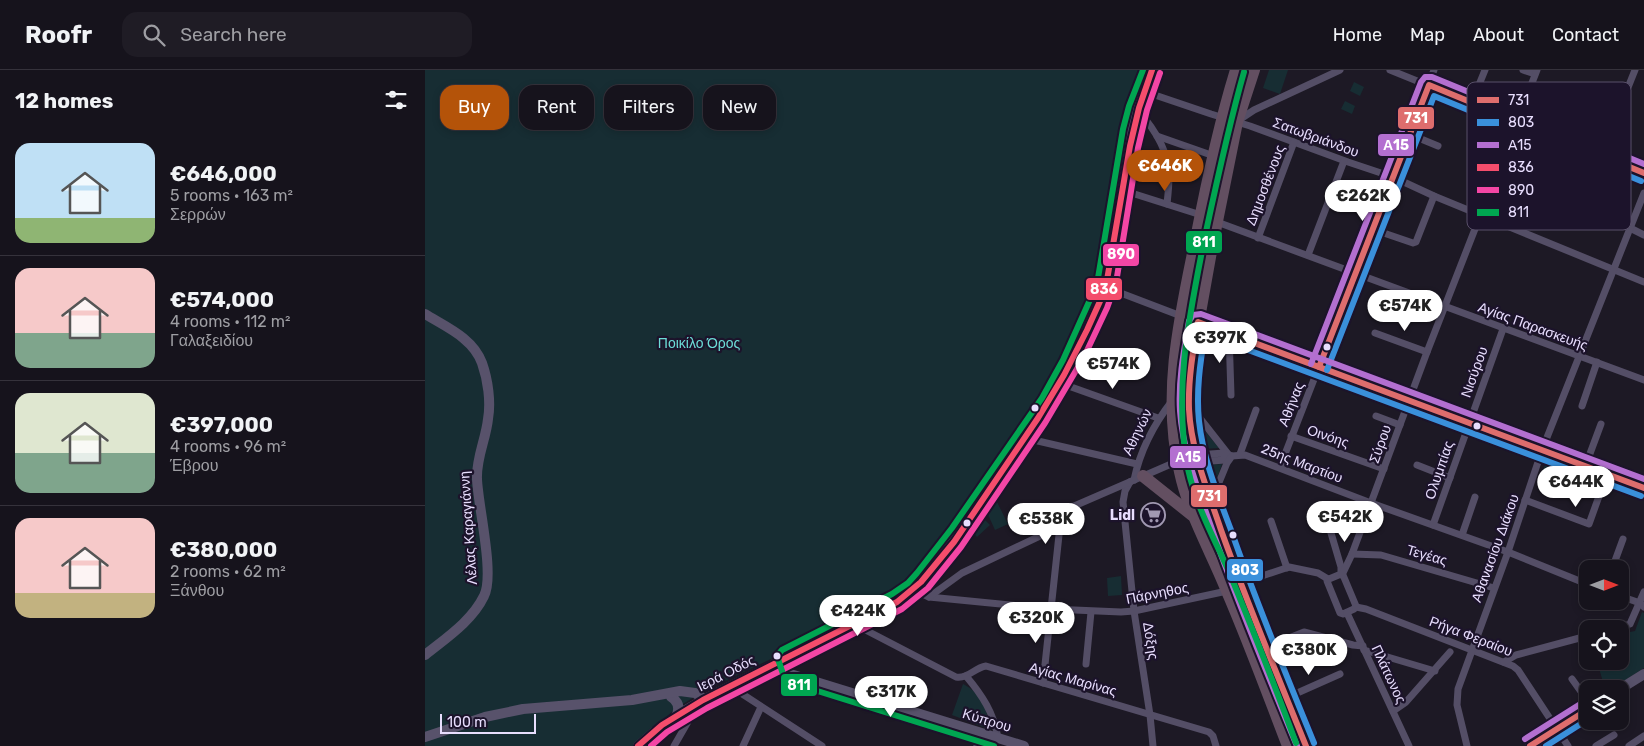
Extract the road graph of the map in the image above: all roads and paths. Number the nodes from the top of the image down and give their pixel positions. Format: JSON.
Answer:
{"nodes":[{"id":1,"x":1152,"y":70,"type":"edge"},
{"id":2,"x":1236,"y":70,"type":"edge"},
{"id":3,"x":1254,"y":70,"type":"edge"},
{"id":4,"x":1340,"y":70,"type":"edge"},
{"id":5,"x":1390,"y":70,"type":"edge"},
{"id":6,"x":1434,"y":70,"type":"edge"},
{"id":7,"x":1485,"y":70,"type":"edge"},
{"id":8,"x":1523,"y":70,"type":"edge"},
{"id":9,"x":1635,"y":70,"type":"edge"},
{"id":10,"x":1536,"y":72,"type":"edge"},
{"id":11,"x":1480,"y":82,"type":"edge"},
{"id":12,"x":1630,"y":82,"type":"edge"},
{"id":13,"x":1429,"y":85,"type":"junction"},
{"id":14,"x":1143,"y":91,"type":"junction"},
{"id":15,"x":1467,"y":100,"type":"edge"},
{"id":16,"x":1137,"y":109,"type":"junction"},
{"id":17,"x":1222,"y":117,"type":"junction"},
{"id":18,"x":1237,"y":122,"type":"junction"},
{"id":19,"x":1409,"y":134,"type":"junction"},
{"id":20,"x":1157,"y":136,"type":"junction"},
{"id":21,"x":1294,"y":142,"type":"junction"},
{"id":22,"x":1438,"y":146,"type":"dead end"},
{"id":23,"x":1214,"y":156,"type":"junction"},
{"id":24,"x":1344,"y":161,"type":"junction"},
{"id":25,"x":1631,"y":167,"type":"edge"},
{"id":26,"x":1644,"y":173,"type":"edge"},
{"id":27,"x":1393,"y":177,"type":"junction"},
{"id":28,"x":1122,"y":190,"type":"junction"},
{"id":29,"x":1644,"y":193,"type":"edge"},
{"id":30,"x":1434,"y":196,"type":"junction"},
{"id":31,"x":1167,"y":204,"type":"junction"},
{"id":32,"x":1467,"y":209,"type":"edge"},
{"id":33,"x":1201,"y":215,"type":"junction"},
{"id":34,"x":1217,"y":222,"type":"junction"},
{"id":35,"x":1631,"y":226,"type":"edge"},
{"id":36,"x":1631,"y":228,"type":"edge"},
{"id":37,"x":1372,"y":229,"type":"junction"},
{"id":38,"x":1475,"y":230,"type":"edge"},
{"id":39,"x":1520,"y":230,"type":"edge"},
{"id":40,"x":1629,"y":230,"type":"edge"},
{"id":41,"x":1644,"y":235,"type":"edge"},
{"id":42,"x":1258,"y":238,"type":"junction"},
{"id":43,"x":1307,"y":255,"type":"junction"},
{"id":44,"x":1614,"y":269,"type":"junction"},
{"id":45,"x":1355,"y":273,"type":"junction"},
{"id":46,"x":1644,"y":282,"type":"edge"},
{"id":47,"x":1105,"y":288,"type":"junction"},
{"id":48,"x":1445,"y":307,"type":"junction"},
{"id":49,"x":425,"y":314,"type":"edge"},
{"id":50,"x":1181,"y":316,"type":"junction"},
{"id":51,"x":1198,"y":322,"type":"junction"},
{"id":52,"x":1503,"y":329,"type":"junction"},
{"id":53,"x":1229,"y":333,"type":"junction"},
{"id":54,"x":1375,"y":333,"type":"dead end"},
{"id":55,"x":1427,"y":352,"type":"junction"},
{"id":56,"x":1580,"y":356,"type":"junction"},
{"id":57,"x":1597,"y":362,"type":"junction"},
{"id":58,"x":1319,"y":367,"type":"junction"},
{"id":59,"x":1644,"y":380,"type":"edge"},
{"id":60,"x":1060,"y":382,"type":"junction"},
{"id":61,"x":1231,"y":395,"type":"dead end"},
{"id":62,"x":1172,"y":400,"type":"junction"},
{"id":63,"x":1409,"y":401,"type":"junction"},
{"id":64,"x":1582,"y":406,"type":"dead end"},
{"id":65,"x":1189,"y":410,"type":"junction"},
{"id":66,"x":1256,"y":410,"type":"dead end"},
{"id":67,"x":1376,"y":416,"type":"dead end"},
{"id":68,"x":1158,"y":418,"type":"junction"},
{"id":69,"x":1469,"y":423,"type":"junction"},
{"id":70,"x":1601,"y":424,"type":"dead end"},
{"id":71,"x":1400,"y":425,"type":"junction"},
{"id":72,"x":1291,"y":436,"type":"junction"},
{"id":73,"x":1025,"y":438,"type":"junction"},
{"id":74,"x":1542,"y":450,"type":"junction"},
{"id":75,"x":1234,"y":455,"type":"junction"},
{"id":76,"x":1198,"y":458,"type":"junction"},
{"id":77,"x":1178,"y":461,"type":"junction"},
{"id":78,"x":1137,"y":464,"type":"junction"},
{"id":79,"x":1417,"y":465,"type":"dead end"},
{"id":80,"x":1585,"y":466,"type":"junction"},
{"id":81,"x":1280,"y":468,"type":"junction"},
{"id":82,"x":1384,"y":469,"type":"junction"},
{"id":83,"x":1607,"y":474,"type":"junction"},
{"id":84,"x":1450,"y":478,"type":"junction"},
{"id":85,"x":1136,"y":479,"type":"junction"},
{"id":86,"x":1644,"y":488,"type":"edge"},
{"id":87,"x":1475,"y":497,"type":"dead end"},
{"id":88,"x":1525,"y":500,"type":"junction"},
{"id":89,"x":1211,"y":502,"type":"junction"},
{"id":90,"x":1371,"y":503,"type":"junction"},
{"id":91,"x":1193,"y":515,"type":"junction"},
{"id":92,"x":1326,"y":516,"type":"dead end"},
{"id":93,"x":1271,"y":521,"type":"dead end"},
{"id":94,"x":1433,"y":525,"type":"junction"},
{"id":95,"x":1059,"y":535,"type":"dead end"},
{"id":96,"x":1462,"y":535,"type":"junction"},
{"id":97,"x":1623,"y":539,"type":"dead end"},
{"id":98,"x":1508,"y":552,"type":"junction"},
{"id":99,"x":1352,"y":554,"type":"junction"},
{"id":100,"x":1615,"y":560,"type":"edge"},
{"id":101,"x":1287,"y":568,"type":"junction"},
{"id":102,"x":1342,"y":574,"type":"junction"},
{"id":103,"x":1328,"y":579,"type":"junction"},
{"id":104,"x":1579,"y":581,"type":"edge"},
{"id":105,"x":1241,"y":583,"type":"junction"},
{"id":106,"x":1494,"y":588,"type":"junction"},
{"id":107,"x":914,"y":590,"type":"junction"},
{"id":108,"x":1227,"y":591,"type":"junction"},
{"id":109,"x":1644,"y":592,"type":"edge"},
{"id":110,"x":929,"y":596,"type":"junction"},
{"id":111,"x":1629,"y":600,"type":"edge"},
{"id":112,"x":1642,"y":605,"type":"edge"},
{"id":113,"x":1356,"y":607,"type":"junction"},
{"id":114,"x":1051,"y":609,"type":"junction"},
{"id":115,"x":1091,"y":612,"type":"junction"},
{"id":116,"x":1134,"y":612,"type":"junction"},
{"id":117,"x":1347,"y":613,"type":"junction"},
{"id":118,"x":854,"y":624,"type":"junction"},
{"id":119,"x":1629,"y":624,"type":"edge"},
{"id":120,"x":1579,"y":638,"type":"edge"},
{"id":121,"x":1266,"y":647,"type":"junction"},
{"id":122,"x":1364,"y":648,"type":"junction"},
{"id":123,"x":1472,"y":650,"type":"junction"},
{"id":124,"x":1450,"y":652,"type":"dead end"},
{"id":125,"x":425,"y":655,"type":"edge"},
{"id":126,"x":786,"y":658,"type":"junction"},
{"id":127,"x":1503,"y":662,"type":"junction"},
{"id":128,"x":774,"y":664,"type":"junction"},
{"id":129,"x":1086,"y":664,"type":"dead end"},
{"id":130,"x":1435,"y":671,"type":"junction"},
{"id":131,"x":1340,"y":674,"type":"dead end"},
{"id":132,"x":1644,"y":674,"type":"edge"},
{"id":133,"x":799,"y":676,"type":"junction"},
{"id":134,"x":966,"y":676,"type":"junction"},
{"id":135,"x":1572,"y":679,"type":"dead end"},
{"id":136,"x":1043,"y":683,"type":"junction"},
{"id":137,"x":1629,"y":683,"type":"edge"},
{"id":138,"x":730,"y":686,"type":"junction"},
{"id":139,"x":1579,"y":689,"type":"edge"},
{"id":140,"x":671,"y":697,"type":"junction"},
{"id":141,"x":647,"y":698,"type":"junction"},
{"id":142,"x":1286,"y":698,"type":"junction"},
{"id":143,"x":698,"y":703,"type":"junction"},
{"id":144,"x":761,"y":707,"type":"junction"},
{"id":145,"x":1393,"y":712,"type":"junction"},
{"id":146,"x":1150,"y":714,"type":"junction"},
{"id":147,"x":1579,"y":715,"type":"edge"},
{"id":148,"x":675,"y":717,"type":"junction"},
{"id":149,"x":1557,"y":730,"type":"junction"},
{"id":150,"x":1614,"y":735,"type":"dead end"},
{"id":151,"x":1644,"y":736,"type":"edge"},
{"id":152,"x":425,"y":737,"type":"edge"},
{"id":153,"x":996,"y":740,"type":"edge"},
{"id":154,"x":639,"y":746,"type":"edge"},
{"id":155,"x":649,"y":746,"type":"edge"},
{"id":156,"x":673,"y":746,"type":"edge"},
{"id":157,"x":743,"y":746,"type":"edge"},
{"id":158,"x":822,"y":746,"type":"edge"},
{"id":159,"x":977,"y":746,"type":"edge"},
{"id":160,"x":1024,"y":746,"type":"edge"},
{"id":161,"x":1153,"y":746,"type":"edge"},
{"id":162,"x":1216,"y":746,"type":"edge"},
{"id":163,"x":1288,"y":746,"type":"edge"},
{"id":164,"x":1306,"y":746,"type":"edge"},
{"id":165,"x":1409,"y":746,"type":"edge"},
{"id":166,"x":1467,"y":746,"type":"edge"},
{"id":167,"x":1530,"y":746,"type":"edge"},
{"id":168,"x":1568,"y":746,"type":"edge"},
{"id":169,"x":1596,"y":746,"type":"edge"},
{"id":170,"x":1629,"y":746,"type":"edge"}],
"edges":[{"from":1,"to":14,"type":"street","name":"Ιερά Οδός"},
{"from":2,"to":17,"type":"highway","name":"Αθηνών"},
{"from":3,"to":18,"type":"highway"},
{"from":4,"to":18,"type":"street"},
{"from":5,"to":13,"type":"street"},
{"from":6,"to":13,"type":"street","name":"Αθήνας"},
{"from":7,"to":11,"type":"street"},
{"from":8,"to":10,"type":"street"},
{"from":9,"to":12,"type":"street"},
{"from":13,"to":15,"type":"street"},
{"from":13,"to":19,"type":"street","name":"Αθήνας"},
{"from":14,"to":16,"type":"street","name":"Ιερά Οδός"},
{"from":14,"to":17,"type":"street","name":"Σατωβριάνδου"},
{"from":16,"to":20,"type":"street"},
{"from":16,"to":28,"type":"street","name":"Ιερά Οδός"},
{"from":17,"to":18,"type":"street","name":"Σατωβριάνδου"},
{"from":17,"to":23,"type":"highway","name":"Αθηνών"},
{"from":18,"to":21,"type":"street","name":"Σατωβριάνδου"},
{"from":18,"to":34,"type":"highway"},
{"from":19,"to":22,"type":"street"},
{"from":19,"to":27,"type":"street","name":"Αθήνας"},
{"from":20,"to":23,"type":"street"},
{"from":20,"to":31,"type":"street"},
{"from":21,"to":24,"type":"street","name":"Σατωβριάνδου"},
{"from":21,"to":42,"type":"street","name":"Δημοσθένους"},
{"from":23,"to":33,"type":"highway","name":"Αθηνών"},
{"from":24,"to":27,"type":"street","name":"Σατωβριάνδου"},
{"from":24,"to":43,"type":"street"},
{"from":25,"to":26,"type":"street"},
{"from":27,"to":30,"type":"street","name":"Σατωβριάνδου"},
{"from":27,"to":37,"type":"street","name":"Αθήνας"},
{"from":28,"to":31,"type":"street"},
{"from":28,"to":47,"type":"street","name":"Ιερά Οδός"},
{"from":29,"to":35,"type":"street","name":"Αθανασίου Διάκου"},
{"from":30,"to":32,"type":"street","name":"Σατωβριάνδου"},
{"from":30,"to":37,"type":"street"},
{"from":31,"to":33,"type":"street"},
{"from":33,"to":50,"type":"highway","name":"Αθηνών"},
{"from":34,"to":42,"type":"street","name":"Αγίας Παρασκευής"},
{"from":34,"to":51,"type":"highway"},
{"from":36,"to":41,"type":"street"},
{"from":37,"to":45,"type":"street","name":"Αθήνας"},
{"from":38,"to":48,"type":"street","name":"Σύρου"},
{"from":39,"to":44,"type":"street","name":"Σατωβριάνδου"},
{"from":40,"to":44,"type":"street","name":"Αθανασίου Διάκου"},
{"from":42,"to":43,"type":"street","name":"Αγίας Παρασκευής"},
{"from":43,"to":45,"type":"street","name":"Αγίας Παρασκευής"},
{"from":44,"to":46,"type":"street","name":"Σατωβριάνδου"},
{"from":44,"to":56,"type":"street","name":"Αθανασίου Διάκου"},
{"from":45,"to":48,"type":"street","name":"Αγίας Παρασκευής"},
{"from":45,"to":58,"type":"street","name":"Αθήνας"},
{"from":47,"to":50,"type":"street"},
{"from":47,"to":60,"type":"street","name":"Ιερά Οδός"},
{"from":48,"to":52,"type":"street","name":"Αγίας Παρασκευής"},
{"from":48,"to":55,"type":"street","name":"Σύρου"},
{"from":49,"to":125,"type":"street","name":"Λέλας Καραγιάννη"},
{"from":50,"to":62,"type":"highway","name":"Αθηνών"},
{"from":51,"to":53,"type":"street"},
{"from":51,"to":65,"type":"highway"},
{"from":52,"to":56,"type":"street","name":"Αγίας Παρασκευής"},
{"from":52,"to":69,"type":"street","name":"Νισύρου"},
{"from":53,"to":58,"type":"street"},
{"from":53,"to":61,"type":"street"},
{"from":54,"to":55,"type":"street"},
{"from":55,"to":63,"type":"street","name":"Σύρου"},
{"from":56,"to":57,"type":"street","name":"Αγίας Παρασκευής"},
{"from":56,"to":74,"type":"street","name":"Αθανασίου Διάκου"},
{"from":57,"to":59,"type":"street","name":"Αγίας Παρασκευής"},
{"from":57,"to":64,"type":"street"},
{"from":58,"to":63,"type":"street"},
{"from":58,"to":72,"type":"street","name":"Αθήνας"},
{"from":60,"to":68,"type":"street"},
{"from":60,"to":73,"type":"street","name":"Ιερά Οδός"},
{"from":62,"to":68,"type":"street","name":"Αθηνών"},
{"from":62,"to":77,"type":"highway","name":"Αθηνών"},
{"from":63,"to":69,"type":"street"},
{"from":63,"to":71,"type":"street","name":"Σύρου"},
{"from":65,"to":75,"type":"street"},
{"from":65,"to":76,"type":"highway"},
{"from":66,"to":75,"type":"street"},
{"from":67,"to":71,"type":"street"},
{"from":68,"to":78,"type":"street","name":"Αθηνών"},
{"from":69,"to":74,"type":"street"},
{"from":69,"to":84,"type":"street","name":"Ολυμπίας"},
{"from":70,"to":80,"type":"street"},
{"from":71,"to":82,"type":"street","name":"Σύρου"},
{"from":72,"to":81,"type":"street","name":"Αθήνας"},
{"from":72,"to":82,"type":"street","name":"Οινόης"},
{"from":73,"to":78,"type":"street"},
{"from":73,"to":107,"type":"street","name":"Ιερά Οδός"},
{"from":74,"to":80,"type":"street"},
{"from":74,"to":88,"type":"street","name":"Αθανασίου Διάκου"},
{"from":75,"to":76,"type":"street","name":"25ης Μαρτίου"},
{"from":75,"to":81,"type":"street","name":"25ης Μαρτίου"},
{"from":75,"to":89,"type":"street"},
{"from":76,"to":89,"type":"highway"},
{"from":77,"to":85,"type":"street"},
{"from":77,"to":91,"type":"highway","name":"Αθηνών"},
{"from":78,"to":85,"type":"street","name":"Αθηνών"},
{"from":79,"to":84,"type":"street"},
{"from":80,"to":83,"type":"street"},
{"from":81,"to":90,"type":"street","name":"25ης Μαρτίου"},
{"from":82,"to":90,"type":"street","name":"Σύρου"},
{"from":83,"to":86,"type":"street"},
{"from":83,"to":88,"type":"street"},
{"from":84,"to":94,"type":"street","name":"Ολυμπίας"},
{"from":85,"to":91,"type":"highway"},
{"from":85,"to":110,"type":"street"},
{"from":85,"to":116,"type":"street","name":"Δόξης"},
{"from":87,"to":96,"type":"street"},
{"from":88,"to":98,"type":"street","name":"Αθανασίου Διάκου"},
{"from":89,"to":105,"type":"highway"},
{"from":90,"to":94,"type":"street","name":"25ης Μαρτίου"},
{"from":90,"to":99,"type":"street","name":"Σύρου"},
{"from":91,"to":108,"type":"highway","name":"Αθηνών"},
{"from":92,"to":102,"type":"street"},
{"from":93,"to":101,"type":"street"},
{"from":94,"to":96,"type":"street","name":"25ης Μαρτίου"},
{"from":95,"to":114,"type":"street"},
{"from":96,"to":98,"type":"street","name":"25ης Μαρτίου"},
{"from":97,"to":100,"type":"street"},
{"from":98,"to":104,"type":"street","name":"25ης Μαρτίου"},
{"from":98,"to":106,"type":"street","name":"Αθανασίου Διάκου"},
{"from":99,"to":102,"type":"street","name":"Σύρου"},
{"from":99,"to":106,"type":"street","name":"Τεγέας"},
{"from":101,"to":103,"type":"street"},
{"from":101,"to":105,"type":"street"},
{"from":102,"to":103,"type":"street"},
{"from":102,"to":113,"type":"street"},
{"from":103,"to":117,"type":"street","name":"Πλάτωνος"},
{"from":105,"to":121,"type":"highway"},
{"from":106,"to":123,"type":"street","name":"Αθανασίου Διάκου"},
{"from":107,"to":110,"type":"street","name":"Πάρνηθος"},
{"from":107,"to":118,"type":"street","name":"Ιερά Οδός"},
{"from":108,"to":116,"type":"street","name":"Πάρνηθος"},
{"from":108,"to":163,"type":"highway","name":"Αθηνών"},
{"from":109,"to":112,"type":"street"},
{"from":110,"to":114,"type":"street","name":"Πάρνηθος"},
{"from":111,"to":112,"type":"street"},
{"from":112,"to":119,"type":"street"},
{"from":113,"to":117,"type":"street"},
{"from":113,"to":123,"type":"street","name":"Ρήγα Φεραίου"},
{"from":114,"to":115,"type":"street","name":"Πάρνηθος"},
{"from":114,"to":136,"type":"street"},
{"from":115,"to":116,"type":"street","name":"Πάρνηθος"},
{"from":115,"to":129,"type":"street"},
{"from":116,"to":146,"type":"street","name":"Δόξης"},
{"from":117,"to":122,"type":"street","name":"Πλάτωνος"},
{"from":118,"to":126,"type":"street","name":"Ιερά Οδός"},
{"from":118,"to":134,"type":"street"},
{"from":120,"to":127,"type":"street"},
{"from":121,"to":122,"type":"street"},
{"from":121,"to":142,"type":"highway"},
{"from":122,"to":130,"type":"street"},
{"from":122,"to":145,"type":"street","name":"Πλάτωνος"},
{"from":123,"to":127,"type":"street","name":"Ρήγα Φεραίου"},
{"from":123,"to":166,"type":"street","name":"Αθανασίου Διάκου"},
{"from":124,"to":130,"type":"street"},
{"from":126,"to":128,"type":"street","name":"Ιερά Οδός"},
{"from":126,"to":133,"type":"street"},
{"from":127,"to":149,"type":"street","name":"Ρήγα Φεραίου"},
{"from":128,"to":133,"type":"street","name":"Κύπρου"},
{"from":128,"to":138,"type":"street","name":"Ιερά Οδός"},
{"from":130,"to":145,"type":"street"},
{"from":131,"to":142,"type":"street"},
{"from":132,"to":137,"type":"street"},
{"from":133,"to":153,"type":"street","name":"Κύπρου"},
{"from":134,"to":136,"type":"street","name":"Αγίας Μαρίνας"},
{"from":134,"to":153,"type":"street"},
{"from":135,"to":139,"type":"street"},
{"from":136,"to":146,"type":"street","name":"Αγίας Μαρίνας"},
{"from":138,"to":143,"type":"street","name":"Ιερά Οδός"},
{"from":138,"to":144,"type":"street"},
{"from":140,"to":141,"type":"street"},
{"from":140,"to":143,"type":"street"},
{"from":140,"to":148,"type":"street"},
{"from":141,"to":143,"type":"street"},
{"from":141,"to":152,"type":"street"},
{"from":142,"to":164,"type":"highway"},
{"from":143,"to":148,"type":"street","name":"Ιερά Οδός"},
{"from":143,"to":156,"type":"street"},
{"from":144,"to":157,"type":"street"},
{"from":144,"to":158,"type":"street"},
{"from":145,"to":165,"type":"street","name":"Πλάτωνος"},
{"from":146,"to":161,"type":"street","name":"Δόξης"},
{"from":146,"to":162,"type":"street","name":"Αγίας Μαρίνας"},
{"from":147,"to":149,"type":"street"},
{"from":148,"to":154,"type":"street","name":"Ιερά Οδός"},
{"from":148,"to":155,"type":"street","name":"Ιερά Οδός"},
{"from":149,"to":167,"type":"street"},
{"from":149,"to":168,"type":"street","name":"Ρήγα Φεραίου"},
{"from":150,"to":169,"type":"street"},
{"from":151,"to":170,"type":"street"},
{"from":153,"to":159,"type":"street"},
{"from":153,"to":160,"type":"street","name":"Κύπρου"}]}
